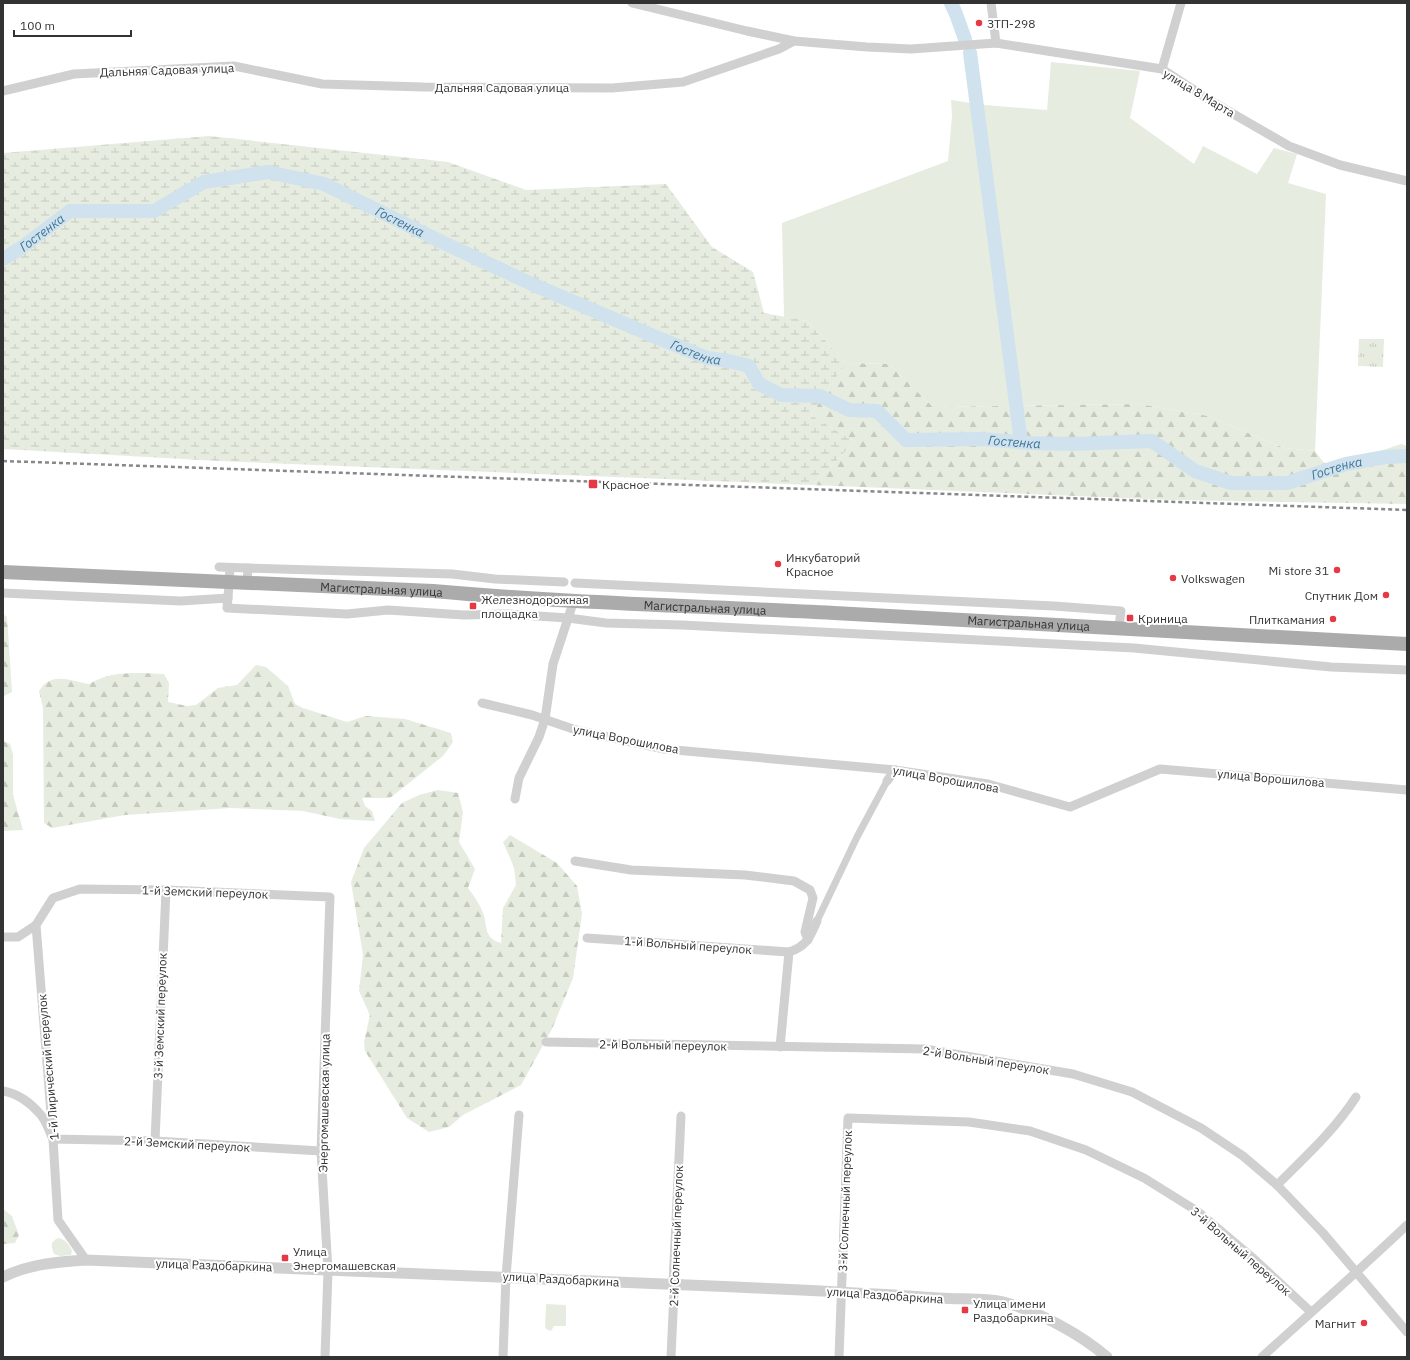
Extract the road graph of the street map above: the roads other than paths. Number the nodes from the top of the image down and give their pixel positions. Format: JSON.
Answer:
{"nodes":[{"id":1,"x":632,"y":3,"type":"edge"},
{"id":2,"x":991,"y":3,"type":"edge"},
{"id":3,"x":1181,"y":3,"type":"edge"},
{"id":4,"x":794,"y":41,"type":"junction"},
{"id":5,"x":996,"y":43,"type":"junction"},
{"id":6,"x":1162,"y":69,"type":"junction"},
{"id":7,"x":3,"y":91,"type":"edge"},
{"id":8,"x":1407,"y":182,"type":"edge"},
{"id":9,"x":219,"y":567,"type":"dead end"},
{"id":10,"x":230,"y":568,"type":"junction"},
{"id":11,"x":248,"y":568,"type":"junction"},
{"id":12,"x":3,"y":572,"type":"edge"},
{"id":13,"x":229,"y":582,"type":"junction"},
{"id":14,"x":564,"y":582,"type":"dead end"},
{"id":15,"x":247,"y":583,"type":"junction"},
{"id":16,"x":575,"y":583,"type":"dead end"},
{"id":17,"x":3,"y":593,"type":"edge"},
{"id":18,"x":228,"y":598,"type":"junction"},
{"id":19,"x":574,"y":600,"type":"junction"},
{"id":20,"x":568,"y":618,"type":"junction"},
{"id":21,"x":1119,"y":626,"type":"junction"},
{"id":22,"x":1407,"y":644,"type":"edge"},
{"id":23,"x":1407,"y":670,"type":"edge"},
{"id":24,"x":482,"y":703,"type":"dead end"},
{"id":25,"x":545,"y":719,"type":"junction"},
{"id":26,"x":895,"y":770,"type":"junction"},
{"id":27,"x":887,"y":781,"type":"joint"},
{"id":28,"x":1407,"y":790,"type":"edge"},
{"id":29,"x":515,"y":800,"type":"dead end"},
{"id":30,"x":575,"y":861,"type":"dead end"},
{"id":31,"x":166,"y":890,"type":"junction"},
{"id":32,"x":330,"y":897,"type":"joint"},
{"id":33,"x":817,"y":921,"type":"joint"},
{"id":34,"x":36,"y":925,"type":"junction"},
{"id":35,"x":3,"y":937,"type":"edge"},
{"id":36,"x":587,"y":938,"type":"dead end"},
{"id":37,"x":808,"y":940,"type":"junction"},
{"id":38,"x":789,"y":952,"type":"junction"},
{"id":39,"x":546,"y":1042,"type":"dead end"},
{"id":40,"x":780,"y":1047,"type":"junction"},
{"id":41,"x":3,"y":1091,"type":"edge"},
{"id":42,"x":1356,"y":1097,"type":"dead end"},
{"id":43,"x":519,"y":1115,"type":"dead end"},
{"id":44,"x":681,"y":1116,"type":"dead end"},
{"id":45,"x":848,"y":1118,"type":"joint"},
{"id":46,"x":53,"y":1139,"type":"junction"},
{"id":47,"x":155,"y":1141,"type":"junction"},
{"id":48,"x":320,"y":1151,"type":"junction"},
{"id":49,"x":1277,"y":1185,"type":"junction"},
{"id":50,"x":1407,"y":1225,"type":"edge"},
{"id":51,"x":86,"y":1260,"type":"junction"},
{"id":52,"x":328,"y":1271,"type":"junction"},
{"id":53,"x":1355,"y":1274,"type":"junction"},
{"id":54,"x":3,"y":1277,"type":"edge"},
{"id":55,"x":506,"y":1277,"type":"junction"},
{"id":56,"x":673,"y":1284,"type":"junction"},
{"id":57,"x":842,"y":1292,"type":"junction"},
{"id":58,"x":1311,"y":1312,"type":"junction"},
{"id":59,"x":1407,"y":1332,"type":"edge"},
{"id":60,"x":325,"y":1357,"type":"edge"},
{"id":61,"x":503,"y":1357,"type":"edge"},
{"id":62,"x":672,"y":1357,"type":"edge"},
{"id":63,"x":839,"y":1357,"type":"edge"},
{"id":64,"x":1107,"y":1357,"type":"edge"},
{"id":65,"x":1262,"y":1357,"type":"edge"}],
"edges":[{"from":1,"to":4,"type":"street"},
{"from":2,"to":5,"type":"street"},
{"from":3,"to":6,"type":"street"},
{"from":4,"to":5,"type":"street"},
{"from":4,"to":7,"type":"street","name":"Дальняя Садовая улица"},
{"from":5,"to":6,"type":"street","name":"улица 8 Марта"},
{"from":6,"to":8,"type":"street","name":"улица 8 Марта"},
{"from":9,"to":10,"type":"street"},
{"from":10,"to":11,"type":"street"},
{"from":10,"to":13,"type":"street"},
{"from":11,"to":14,"type":"street"},
{"from":11,"to":15,"type":"street"},
{"from":12,"to":13,"type":"main road","name":"Магистральная улица"},
{"from":13,"to":15,"type":"main road","name":"Магистральная улица"},
{"from":13,"to":18,"type":"street"},
{"from":15,"to":19,"type":"main road","name":"Магистральная улица"},
{"from":16,"to":21,"type":"street"},
{"from":17,"to":18,"type":"street"},
{"from":18,"to":20,"type":"street"},
{"from":19,"to":20,"type":"street"},
{"from":19,"to":21,"type":"main road","name":"Магистральная улица"},
{"from":20,"to":23,"type":"street"},
{"from":20,"to":25,"type":"street"},
{"from":21,"to":22,"type":"main road","name":"Магистральная улица"},
{"from":24,"to":25,"type":"street","name":"улица Ворошилова"},
{"from":25,"to":26,"type":"street","name":"улица Ворошилова"},
{"from":25,"to":29,"type":"street"},
{"from":26,"to":27,"type":"street"},
{"from":26,"to":28,"type":"street","name":"улица Ворошилова"},
{"from":27,"to":33,"type":"street"},
{"from":30,"to":37,"type":"street"},
{"from":31,"to":32,"type":"street","name":"1-й Земский переулок"},
{"from":31,"to":34,"type":"street","name":"1-й Земский переулок"},
{"from":31,"to":47,"type":"street","name":"3-й Земский переулок"},
{"from":32,"to":48,"type":"street","name":"Энергомашевская улица"},
{"from":33,"to":37,"type":"street"},
{"from":34,"to":35,"type":"street"},
{"from":34,"to":46,"type":"street","name":"1-й Лирический переулок"},
{"from":36,"to":38,"type":"street","name":"1-й Вольный переулок"},
{"from":37,"to":38,"type":"street"},
{"from":38,"to":40,"type":"street"},
{"from":39,"to":40,"type":"street","name":"2-й Вольный переулок"},
{"from":40,"to":49,"type":"street","name":"2-й Вольный переулок"},
{"from":41,"to":46,"type":"street"},
{"from":42,"to":49,"type":"street"},
{"from":43,"to":55,"type":"street"},
{"from":44,"to":56,"type":"street","name":"2-й Солнечный переулок"},
{"from":45,"to":57,"type":"street","name":"3-й Солнечный переулок"},
{"from":45,"to":58,"type":"street","name":"3-й Вольный переулок"},
{"from":46,"to":47,"type":"street","name":"2-й Земский переулок"},
{"from":46,"to":51,"type":"street","name":"1-й Лирический переулок"},
{"from":47,"to":48,"type":"street","name":"2-й Земский переулок"},
{"from":48,"to":52,"type":"street","name":"Энергомашевская улица"},
{"from":49,"to":53,"type":"street","name":"2-й Вольный переулок"},
{"from":50,"to":53,"type":"street"},
{"from":51,"to":52,"type":"street","name":"улица Раздобаркина"},
{"from":51,"to":54,"type":"street","name":"улица Раздобаркина"},
{"from":52,"to":55,"type":"street","name":"улица Раздобаркина"},
{"from":52,"to":60,"type":"street","name":"Энергомашевская улица"},
{"from":53,"to":58,"type":"street"},
{"from":53,"to":59,"type":"street","name":"2-й Вольный переулок"},
{"from":55,"to":56,"type":"street","name":"улица Раздобаркина"},
{"from":55,"to":61,"type":"street"},
{"from":56,"to":57,"type":"street","name":"улица Раздобаркина"},
{"from":56,"to":62,"type":"street","name":"2-й Солнечный переулок"},
{"from":57,"to":63,"type":"street","name":"3-й Солнечный переулок"},
{"from":57,"to":64,"type":"street","name":"улица Раздобаркина"},
{"from":58,"to":65,"type":"street"}]}
